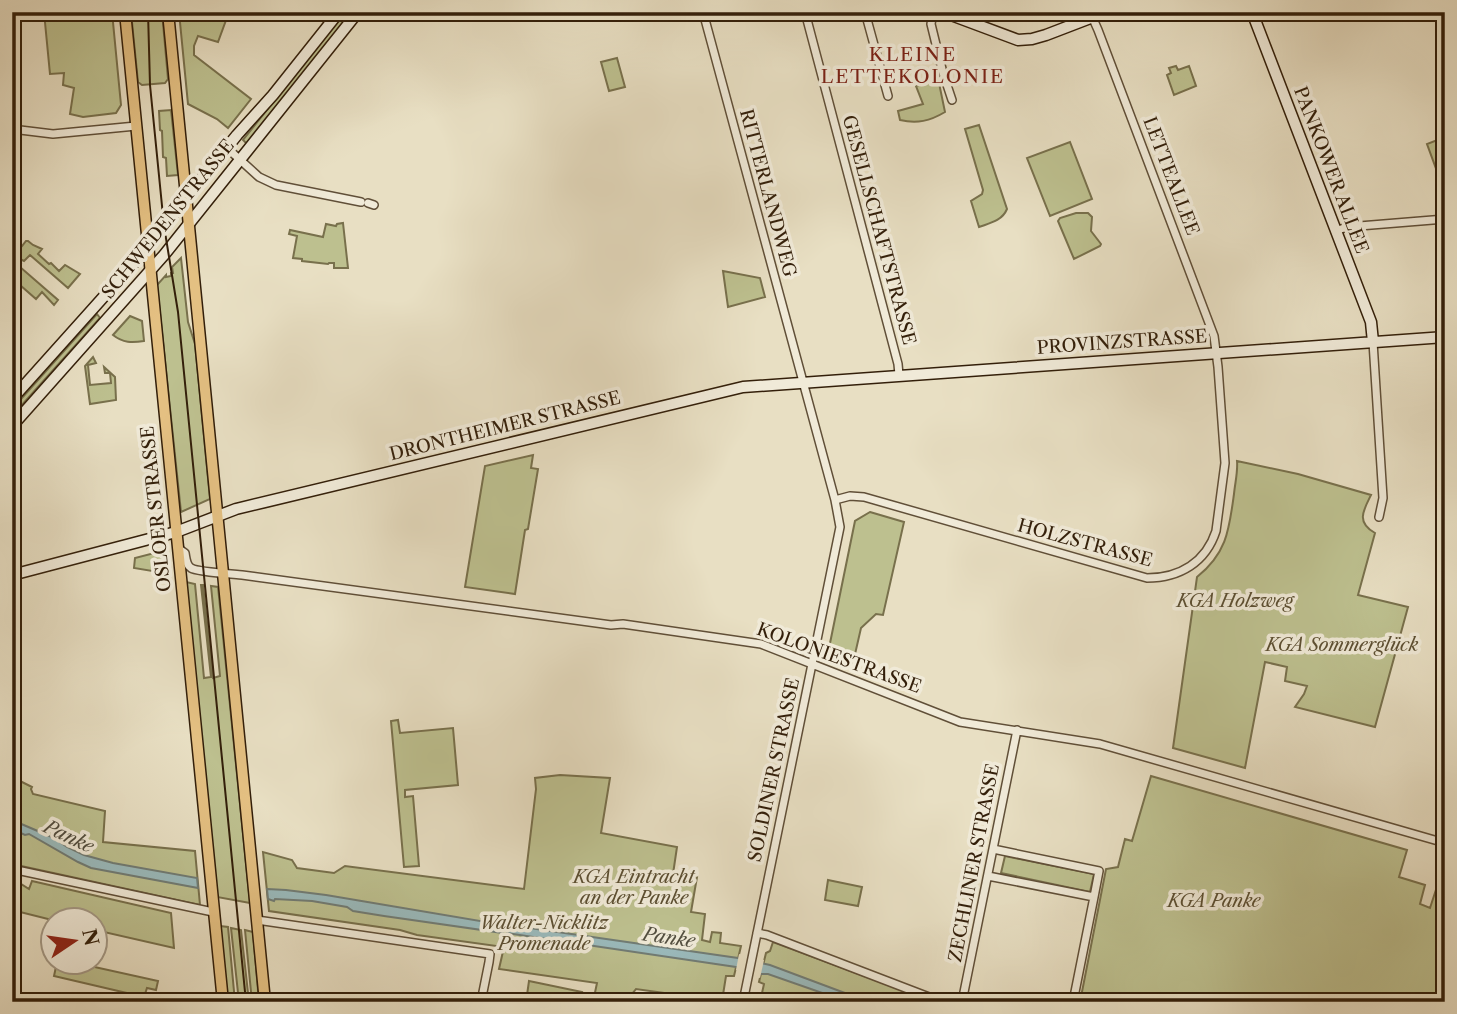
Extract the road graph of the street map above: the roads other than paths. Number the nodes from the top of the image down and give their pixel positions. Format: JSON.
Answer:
{"nodes":[{"id":1,"x":125,"y":12,"type":"edge"},
{"id":2,"x":168,"y":12,"type":"edge"},
{"id":3,"x":358,"y":12,"type":"edge"},
{"id":4,"x":703,"y":12,"type":"edge"},
{"id":5,"x":805,"y":12,"type":"edge"},
{"id":6,"x":865,"y":12,"type":"edge"},
{"id":7,"x":933,"y":12,"type":"edge"},
{"id":8,"x":943,"y":12,"type":"edge"},
{"id":9,"x":1106,"y":12,"type":"edge"},
{"id":10,"x":1252,"y":12,"type":"edge"},
{"id":11,"x":1092,"y":15,"type":"edge"},
{"id":12,"x":336,"y":16,"type":"edge"},
{"id":13,"x":888,"y":96,"type":"dead end"},
{"id":14,"x":952,"y":100,"type":"dead end"},
{"id":15,"x":136,"y":126,"type":"junction"},
{"id":16,"x":12,"y":129,"type":"edge"},
{"id":17,"x":226,"y":147,"type":"junction"},
{"id":18,"x":240,"y":159,"type":"junction"},
{"id":19,"x":186,"y":200,"type":"junction"},
{"id":20,"x":368,"y":203,"type":"dead end"},
{"id":21,"x":1445,"y":219,"type":"edge"},
{"id":22,"x":188,"y":225,"type":"junction"},
{"id":23,"x":1335,"y":231,"type":"junction"},
{"id":24,"x":148,"y":247,"type":"junction"},
{"id":25,"x":150,"y":272,"type":"junction"},
{"id":26,"x":1445,"y":337,"type":"edge"},
{"id":27,"x":1373,"y":342,"type":"junction"},
{"id":28,"x":1217,"y":353,"type":"junction"},
{"id":29,"x":899,"y":375,"type":"junction"},
{"id":30,"x":803,"y":382,"type":"junction"},
{"id":31,"x":12,"y":399,"type":"edge"},
{"id":32,"x":12,"y":426,"type":"edge"},
{"id":33,"x":835,"y":500,"type":"junction"},
{"id":34,"x":217,"y":516,"type":"junction"},
{"id":35,"x":1379,"y":517,"type":"dead end"},
{"id":36,"x":176,"y":532,"type":"junction"},
{"id":37,"x":178,"y":548,"type":"junction"},
{"id":38,"x":222,"y":573,"type":"junction"},
{"id":39,"x":12,"y":575,"type":"edge"},
{"id":40,"x":811,"y":664,"type":"junction"},
{"id":41,"x":1017,"y":730,"type":"junction"},
{"id":42,"x":1445,"y":844,"type":"edge"},
{"id":43,"x":993,"y":849,"type":"junction"},
{"id":44,"x":12,"y":869,"type":"edge"},
{"id":45,"x":988,"y":876,"type":"junction"},
{"id":46,"x":1094,"y":897,"type":"junction"},
{"id":47,"x":213,"y":912,"type":"junction"},
{"id":48,"x":257,"y":920,"type":"junction"},
{"id":49,"x":757,"y":933,"type":"junction"},
{"id":50,"x":223,"y":1002,"type":"edge"},
{"id":51,"x":265,"y":1002,"type":"edge"},
{"id":52,"x":481,"y":1002,"type":"edge"},
{"id":53,"x":743,"y":1002,"type":"edge"},
{"id":54,"x":942,"y":1002,"type":"edge"},
{"id":55,"x":962,"y":1002,"type":"edge"},
{"id":56,"x":1073,"y":1002,"type":"edge"}],
"edges":[{"from":1,"to":15,"type":"main road","name":"OSLOER STRASSE"},
{"from":2,"to":19,"type":"main road"},
{"from":3,"to":18,"type":"main road","name":"SCHWEDENSTRASSE"},
{"from":4,"to":30,"type":"street","name":"RITTERLANDWEG"},
{"from":5,"to":29,"type":"street","name":"GESELLSCHAFTSTRASSE"},
{"from":6,"to":13,"type":"street"},
{"from":7,"to":14,"type":"street"},
{"from":8,"to":11,"type":"main road"},
{"from":9,"to":11,"type":"main road"},
{"from":10,"to":23,"type":"main road","name":"PANKOWER ALLEE"},
{"from":11,"to":28,"type":"street","name":"LETTEALLEE"},
{"from":12,"to":17,"type":"main road","name":"SCHWEDENSTRASSE"},
{"from":15,"to":16,"type":"street"},
{"from":15,"to":24,"type":"main road","name":"OSLOER STRASSE"},
{"from":17,"to":18,"type":"street"},
{"from":17,"to":19,"type":"main road","name":"SCHWEDENSTRASSE"},
{"from":18,"to":20,"type":"street"},
{"from":18,"to":22,"type":"main road","name":"SCHWEDENSTRASSE"},
{"from":19,"to":22,"type":"main road"},
{"from":19,"to":24,"type":"main road","name":"SCHWEDENSTRASSE"},
{"from":21,"to":23,"type":"street"},
{"from":22,"to":25,"type":"main road","name":"SCHWEDENSTRASSE"},
{"from":22,"to":34,"type":"main road"},
{"from":23,"to":27,"type":"main road","name":"PANKOWER ALLEE"},
{"from":24,"to":25,"type":"main road","name":"OSLOER STRASSE"},
{"from":24,"to":31,"type":"main road","name":"SCHWEDENSTRASSE"},
{"from":25,"to":32,"type":"main road","name":"SCHWEDENSTRASSE"},
{"from":25,"to":36,"type":"main road","name":"OSLOER STRASSE"},
{"from":26,"to":27,"type":"main road","name":"PROVINZSTRASSE"},
{"from":27,"to":28,"type":"main road","name":"PROVINZSTRASSE"},
{"from":27,"to":35,"type":"street"},
{"from":28,"to":29,"type":"main road","name":"PROVINZSTRASSE"},
{"from":28,"to":33,"type":"street","name":"HOLZSTRASSE"},
{"from":29,"to":30,"type":"main road","name":"PROVINZSTRASSE"},
{"from":30,"to":33,"type":"street","name":"SOLDINER STRASSE"},
{"from":30,"to":34,"type":"main road","name":"DRONTHEIMER STRASSE"},
{"from":33,"to":40,"type":"street","name":"SOLDINER STRASSE"},
{"from":34,"to":36,"type":"main road","name":"DRONTHEIMER STRASSE"},
{"from":34,"to":38,"type":"main road"},
{"from":36,"to":37,"type":"main road","name":"OSLOER STRASSE"},
{"from":36,"to":39,"type":"main road"},
{"from":37,"to":38,"type":"street","name":"KOLONIESTRASSE"},
{"from":37,"to":47,"type":"main road","name":"OSLOER STRASSE"},
{"from":38,"to":40,"type":"street","name":"KOLONIESTRASSE"},
{"from":38,"to":48,"type":"main road"},
{"from":40,"to":41,"type":"street","name":"KOLONIESTRASSE"},
{"from":40,"to":49,"type":"street","name":"SOLDINER STRASSE"},
{"from":41,"to":42,"type":"street","name":"KOLONIESTRASSE"},
{"from":41,"to":43,"type":"street","name":"ZECHLINER STRASSE"},
{"from":43,"to":45,"type":"street","name":"ZECHLINER STRASSE"},
{"from":43,"to":46,"type":"street"},
{"from":44,"to":47,"type":"street"},
{"from":45,"to":46,"type":"street"},
{"from":45,"to":55,"type":"street","name":"ZECHLINER STRASSE"},
{"from":46,"to":56,"type":"street"},
{"from":47,"to":50,"type":"main road","name":"OSLOER STRASSE"},
{"from":48,"to":51,"type":"main road"},
{"from":48,"to":52,"type":"street"},
{"from":49,"to":53,"type":"street","name":"SOLDINER STRASSE"},
{"from":49,"to":54,"type":"street"}]}
